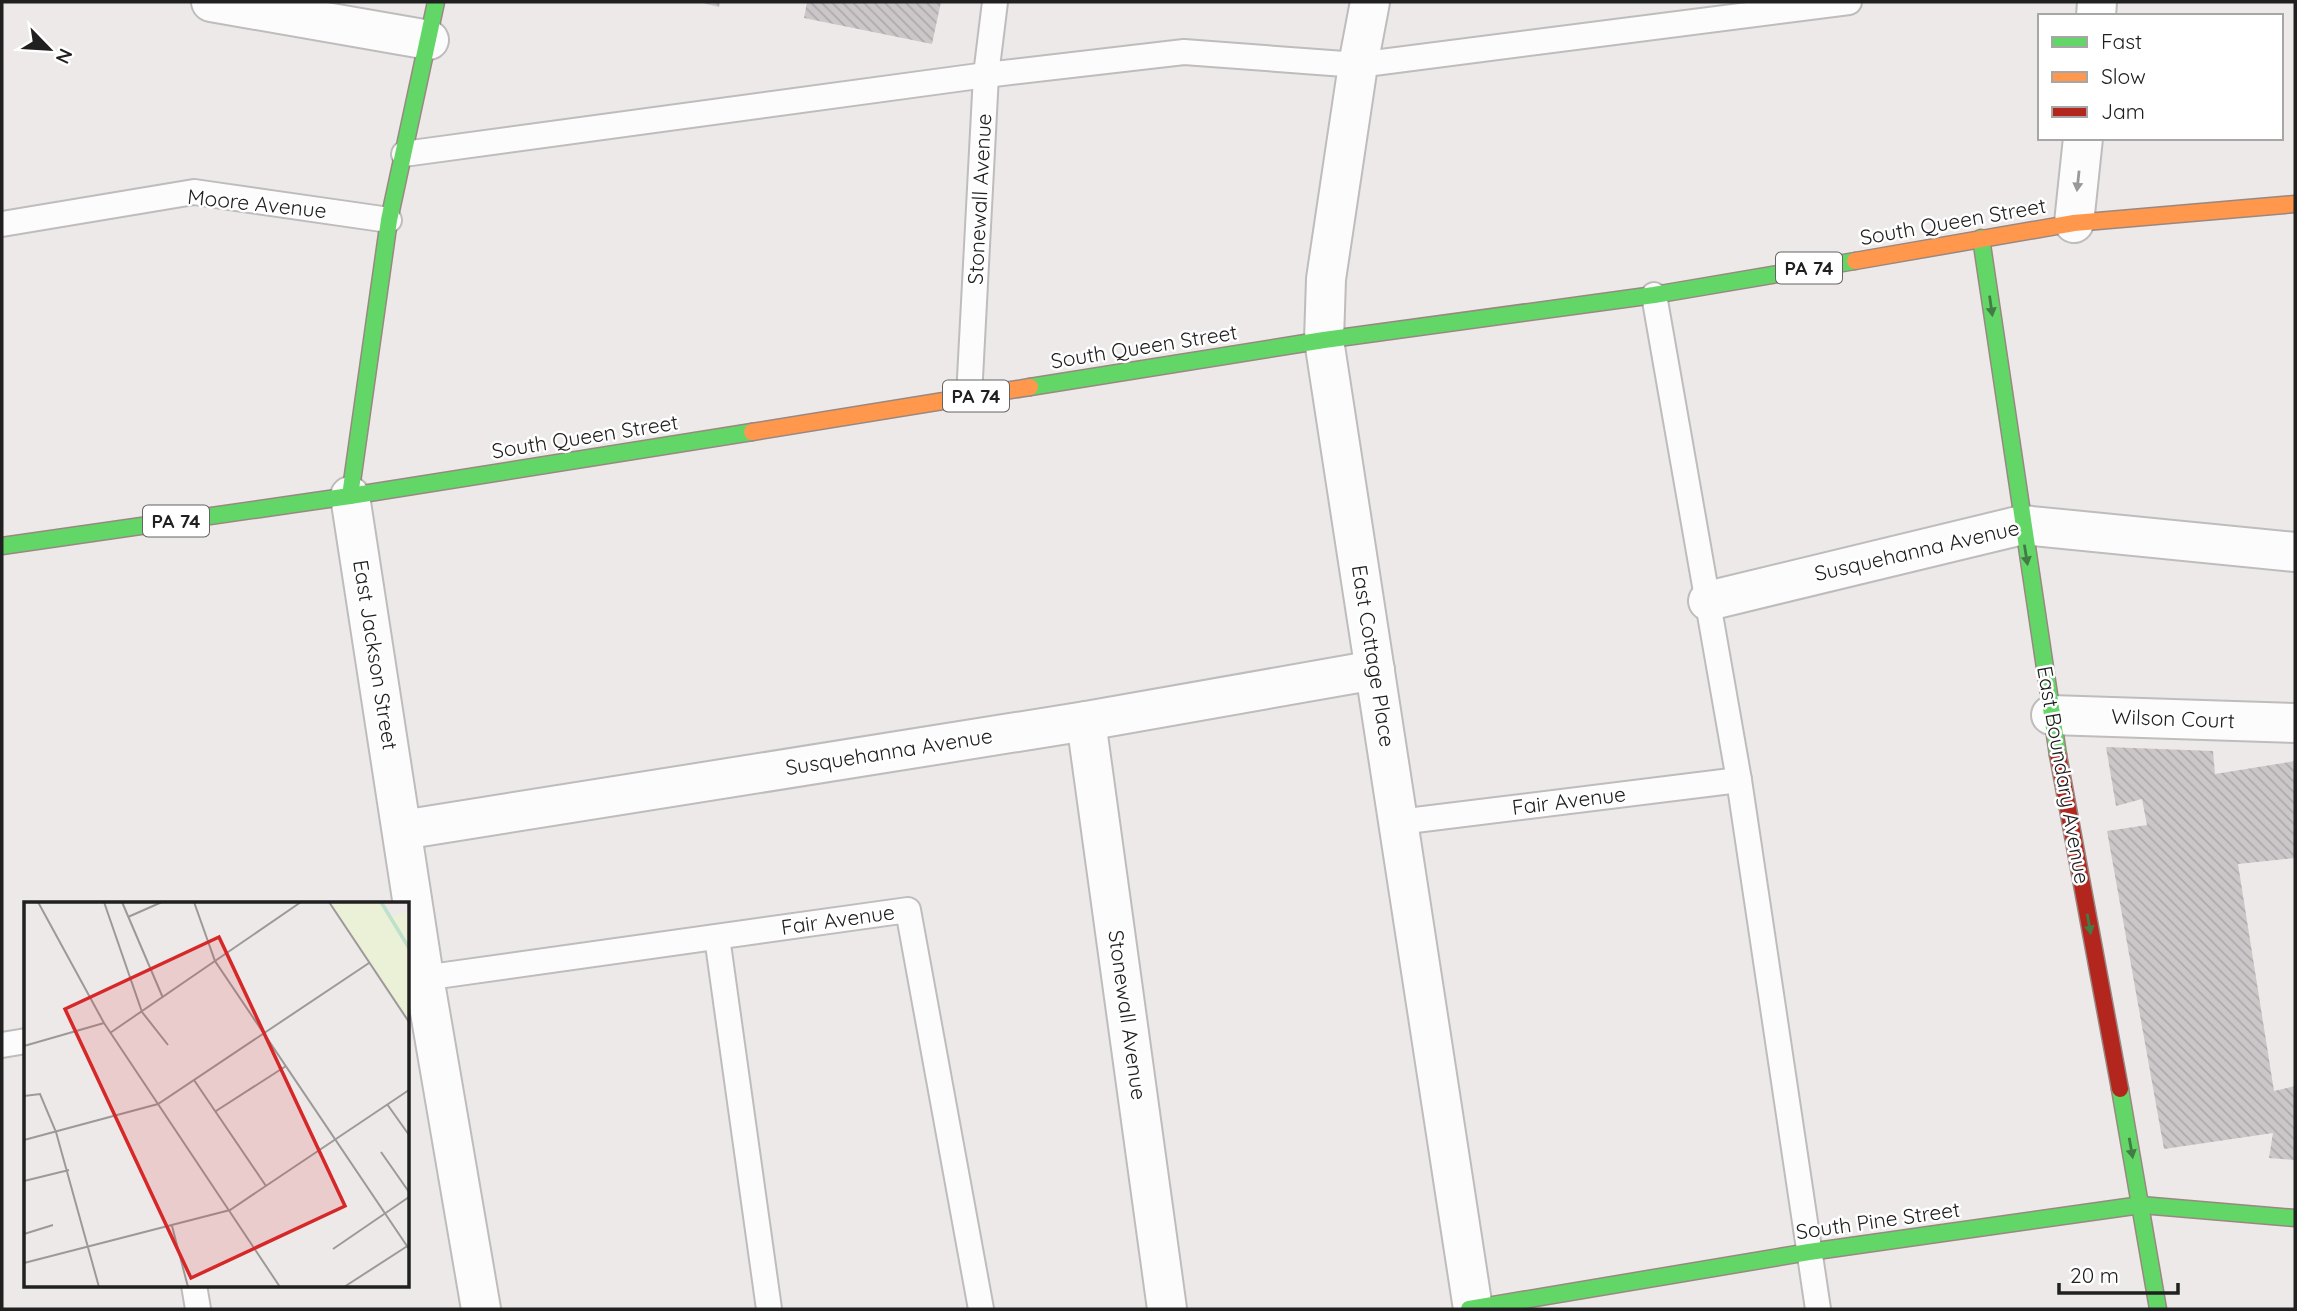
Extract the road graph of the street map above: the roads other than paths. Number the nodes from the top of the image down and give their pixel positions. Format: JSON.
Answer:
{"nodes":[{"id":1,"x":211,"y":2,"type":"edge"},
{"id":2,"x":436,"y":2,"type":"edge"},
{"id":3,"x":995,"y":2,"type":"edge"},
{"id":4,"x":1370,"y":2,"type":"edge"},
{"id":5,"x":1849,"y":2,"type":"edge"},
{"id":6,"x":429,"y":40,"type":"junction"},
{"id":7,"x":1358,"y":65,"type":"junction"},
{"id":8,"x":986,"y":75,"type":"junction"},
{"id":9,"x":2082,"y":140,"type":"edge"},
{"id":10,"x":404,"y":154,"type":"junction"},
{"id":11,"x":2295,"y":204,"type":"edge"},
{"id":12,"x":389,"y":220,"type":"junction"},
{"id":13,"x":2074,"y":223,"type":"junction"},
{"id":14,"x":2,"y":224,"type":"edge"},
{"id":15,"x":1981,"y":238,"type":"junction"},
{"id":16,"x":1654,"y":295,"type":"junction"},
{"id":17,"x":1324,"y":340,"type":"junction"},
{"id":18,"x":969,"y":397,"type":"junction"},
{"id":19,"x":350,"y":496,"type":"junction"},
{"id":20,"x":2022,"y":525,"type":"junction"},
{"id":21,"x":2,"y":546,"type":"edge"},
{"id":22,"x":2295,"y":552,"type":"edge"},
{"id":23,"x":1708,"y":601,"type":"junction"},
{"id":24,"x":1375,"y":670,"type":"junction"},
{"id":25,"x":2051,"y":715,"type":"junction"},
{"id":26,"x":1086,"y":721,"type":"junction"},
{"id":27,"x":2295,"y":723,"type":"edge"},
{"id":28,"x":1740,"y":780,"type":"junction"},
{"id":29,"x":1399,"y":822,"type":"junction"},
{"id":30,"x":402,"y":830,"type":"junction"},
{"id":31,"x":409,"y":902,"type":"edge"},
{"id":32,"x":410,"y":915,"type":"edge"},
{"id":33,"x":717,"y":937,"type":"junction"},
{"id":34,"x":416,"y":979,"type":"edge"},
{"id":35,"x":24,"y":1041,"type":"edge"},
{"id":36,"x":2,"y":1045,"type":"edge"},
{"id":37,"x":2141,"y":1205,"type":"junction"},
{"id":38,"x":2295,"y":1218,"type":"edge"},
{"id":39,"x":1809,"y":1252,"type":"junction"},
{"id":40,"x":194,"y":1286,"type":"edge"},
{"id":41,"x":198,"y":1309,"type":"edge"},
{"id":42,"x":481,"y":1309,"type":"edge"},
{"id":43,"x":769,"y":1309,"type":"edge"},
{"id":44,"x":981,"y":1309,"type":"edge"},
{"id":45,"x":1167,"y":1309,"type":"edge"},
{"id":46,"x":1472,"y":1309,"type":"edge"},
{"id":47,"x":1818,"y":1309,"type":"edge"},
{"id":48,"x":2158,"y":1309,"type":"edge"}],
"edges":[{"from":1,"to":6,"type":"street"},
{"from":2,"to":6,"type":"street","name":"East Jackson Street"},
{"from":3,"to":8,"type":"lane","name":"Stonewall Avenue"},
{"from":4,"to":7,"type":"street","name":"East Cottage Place"},
{"from":5,"to":7,"type":"lane"},
{"from":6,"to":10,"type":"street","name":"East Jackson Street"},
{"from":7,"to":8,"type":"lane"},
{"from":7,"to":17,"type":"street","name":"East Cottage Place"},
{"from":8,"to":10,"type":"lane"},
{"from":8,"to":18,"type":"lane","name":"Stonewall Avenue"},
{"from":9,"to":13,"type":"street","one_way":true},
{"from":10,"to":12,"type":"street","name":"East Jackson Street"},
{"from":11,"to":13,"type":"street","name":"South Queen Street","number":"PA 74"},
{"from":12,"to":14,"type":"lane","name":"Moore Avenue"},
{"from":12,"to":19,"type":"street","name":"East Jackson Street"},
{"from":13,"to":15,"type":"street","name":"South Queen Street","number":"PA 74"},
{"from":15,"to":16,"type":"street","name":"South Queen Street","number":"PA 74"},
{"from":15,"to":20,"type":"street","name":"East Boundary Avenue","one_way":true},
{"from":16,"to":17,"type":"street","name":"South Queen Street","number":"PA 74"},
{"from":16,"to":23,"type":"lane"},
{"from":17,"to":18,"type":"street","name":"South Queen Street","number":"PA 74"},
{"from":17,"to":24,"type":"street","name":"East Cottage Place"},
{"from":18,"to":19,"type":"street","name":"South Queen Street","number":"PA 74"},
{"from":19,"to":21,"type":"street","name":"South Queen Street","number":"PA 74"},
{"from":19,"to":30,"type":"street","name":"East Jackson Street"},
{"from":20,"to":22,"type":"street","name":"Susquehanna Avenue"},
{"from":20,"to":23,"type":"street","name":"Susquehanna Avenue"},
{"from":20,"to":25,"type":"street","name":"East Boundary Avenue","one_way":true},
{"from":23,"to":28,"type":"lane"},
{"from":24,"to":26,"type":"street","name":"Susquehanna Avenue"},
{"from":24,"to":29,"type":"street","name":"East Cottage Place"},
{"from":25,"to":27,"type":"street","name":"Wilson Court"},
{"from":25,"to":37,"type":"street","name":"East Boundary Avenue","one_way":true},
{"from":26,"to":30,"type":"street","name":"Susquehanna Avenue"},
{"from":26,"to":45,"type":"street","name":"Stonewall Avenue"},
{"from":28,"to":29,"type":"lane","name":"Fair Avenue"},
{"from":28,"to":39,"type":"lane"},
{"from":29,"to":46,"type":"street","name":"East Cottage Place"},
{"from":30,"to":31,"type":"street","name":"East Jackson Street"},
{"from":32,"to":34,"type":"street","name":"East Jackson Street"},
{"from":33,"to":34,"type":"lane","name":"Fair Avenue"},
{"from":33,"to":43,"type":"lane"},
{"from":33,"to":44,"type":"lane","name":"Fair Avenue"},
{"from":34,"to":42,"type":"street","name":"East Jackson Street"},
{"from":35,"to":36,"type":"lane"},
{"from":37,"to":38,"type":"street","name":"South Pine Street"},
{"from":37,"to":39,"type":"street","name":"South Pine Street"},
{"from":37,"to":48,"type":"street","name":"East Boundary Avenue"},
{"from":39,"to":46,"type":"street","name":"South Pine Street"},
{"from":39,"to":47,"type":"lane"},
{"from":40,"to":41,"type":"lane"}]}
